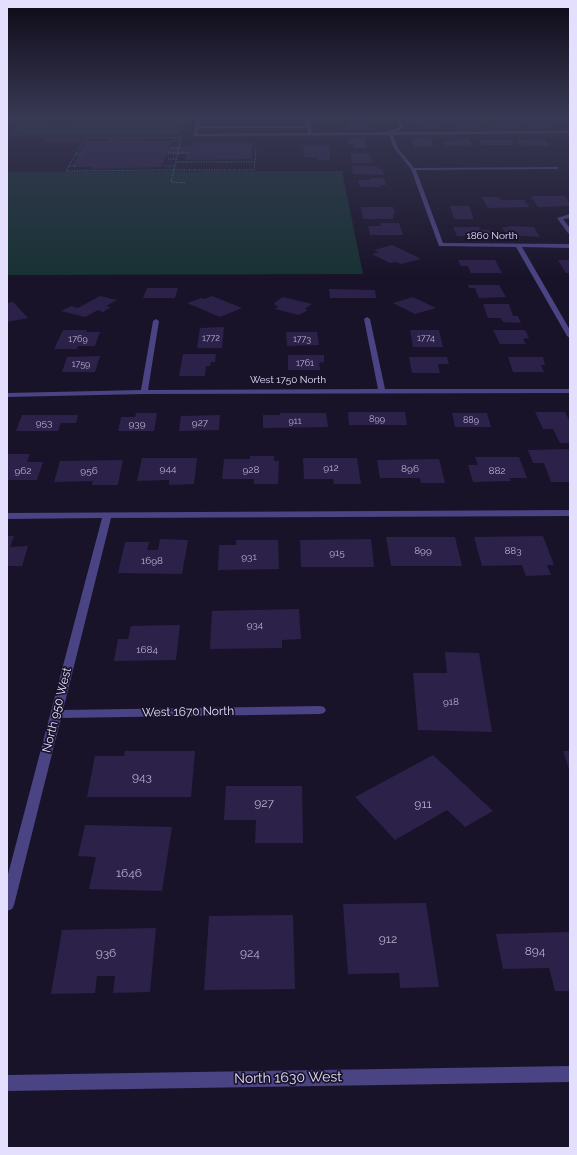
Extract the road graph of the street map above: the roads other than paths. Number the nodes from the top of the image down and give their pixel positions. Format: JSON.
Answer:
{"nodes":[{"id":1,"x":413,"y":172,"type":"edge"},
{"id":2,"x":570,"y":216,"type":"edge"},
{"id":3,"x":570,"y":232,"type":"edge"},
{"id":4,"x":518,"y":246,"type":"junction"},
{"id":5,"x":570,"y":246,"type":"edge"},
{"id":6,"x":368,"y":319,"type":"dead end"},
{"id":7,"x":156,"y":321,"type":"dead end"},
{"id":8,"x":570,"y":336,"type":"edge"},
{"id":9,"x":382,"y":391,"type":"junction"},
{"id":10,"x":570,"y":391,"type":"edge"},
{"id":11,"x":144,"y":392,"type":"junction"},
{"id":12,"x":7,"y":395,"type":"edge"},
{"id":13,"x":570,"y":513,"type":"edge"},
{"id":14,"x":107,"y":515,"type":"junction"},
{"id":15,"x":7,"y":516,"type":"edge"},
{"id":16,"x":320,"y":710,"type":"dead end"},
{"id":17,"x":56,"y":714,"type":"junction"},
{"id":18,"x":7,"y":905,"type":"edge"},
{"id":19,"x":570,"y":1074,"type":"edge"},
{"id":20,"x":7,"y":1083,"type":"edge"}],
"edges":[{"from":1,"to":4,"type":"street","name":"1860 North"},
{"from":2,"to":3,"type":"street"},
{"from":4,"to":5,"type":"street","name":"1860 North"},
{"from":4,"to":8,"type":"street"},
{"from":6,"to":9,"type":"street"},
{"from":7,"to":11,"type":"street"},
{"from":9,"to":10,"type":"street","name":"West 1750 North"},
{"from":9,"to":11,"type":"street","name":"West 1750 North"},
{"from":11,"to":12,"type":"street","name":"West 1750 North"},
{"from":13,"to":14,"type":"street"},
{"from":14,"to":15,"type":"street"},
{"from":14,"to":17,"type":"street","name":"North 950 West"},
{"from":16,"to":17,"type":"street","name":"West 1670 North"},
{"from":17,"to":18,"type":"street","name":"North 950 West"},
{"from":19,"to":20,"type":"street","name":"North 1630 West"}]}
